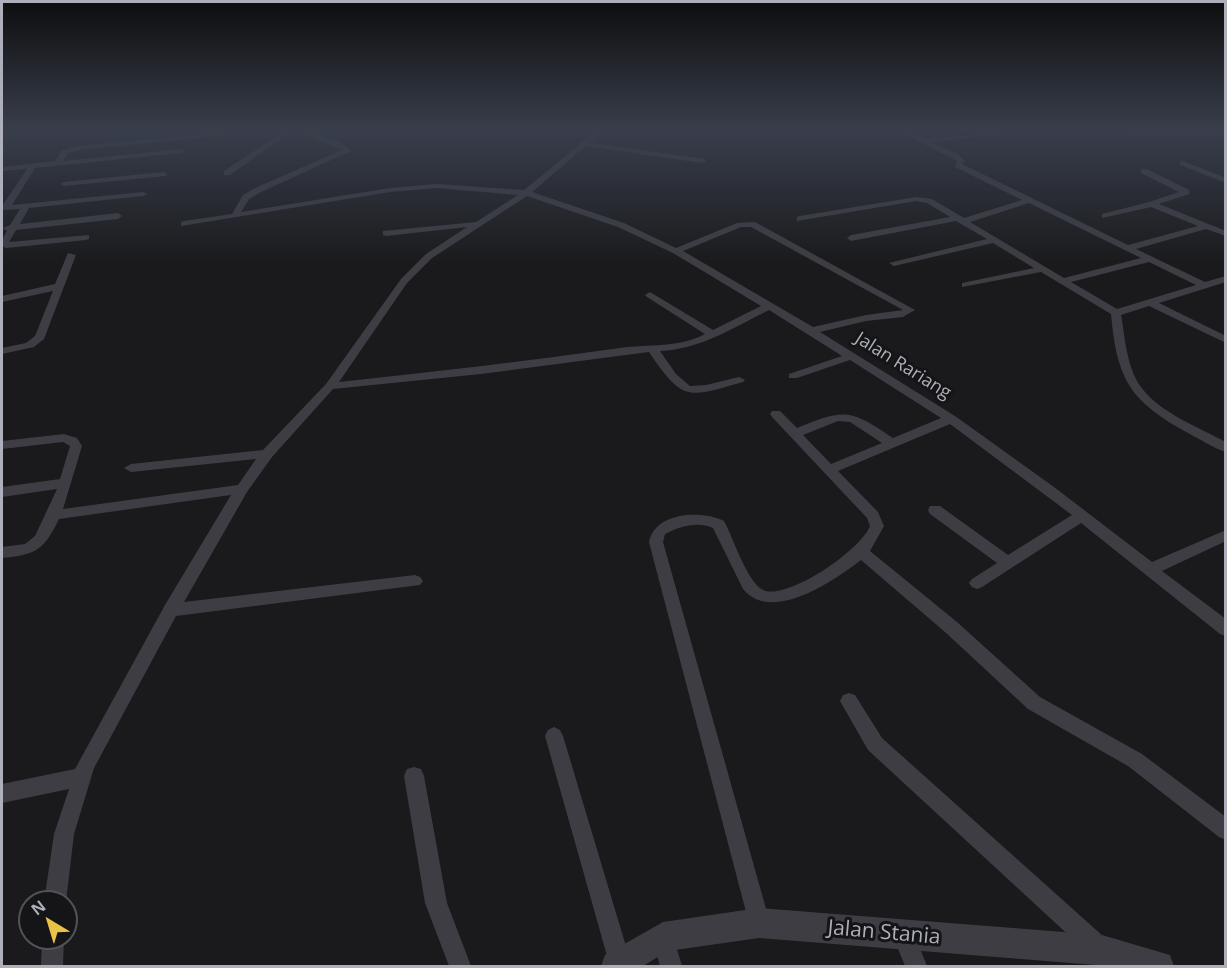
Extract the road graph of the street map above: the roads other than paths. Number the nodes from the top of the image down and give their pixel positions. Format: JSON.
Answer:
{"nodes":[{"id":1,"x":23,"y":177,"type":"edge"},
{"id":2,"x":68,"y":177,"type":"edge"},
{"id":3,"x":288,"y":177,"type":"edge"},
{"id":4,"x":545,"y":177,"type":"edge"},
{"id":5,"x":980,"y":177,"type":"edge"},
{"id":6,"x":1156,"y":177,"type":"edge"},
{"id":7,"x":525,"y":193,"type":"junction"},
{"id":8,"x":143,"y":194,"type":"dead end"},
{"id":9,"x":1029,"y":200,"type":"junction"},
{"id":10,"x":52,"y":203,"type":"junction"},
{"id":11,"x":1152,"y":204,"type":"junction"},
{"id":12,"x":26,"y":206,"type":"junction"},
{"id":13,"x":4,"y":208,"type":"edge"},
{"id":14,"x":236,"y":214,"type":"junction"},
{"id":15,"x":118,"y":216,"type":"dead end"},
{"id":16,"x":1105,"y":216,"type":"dead end"},
{"id":17,"x":800,"y":219,"type":"dead end"},
{"id":18,"x":960,"y":219,"type":"junction"},
{"id":19,"x":479,"y":223,"type":"junction"},
{"id":20,"x":184,"y":224,"type":"dead end"},
{"id":21,"x":1206,"y":226,"type":"junction"},
{"id":22,"x":13,"y":228,"type":"junction"},
{"id":23,"x":2,"y":229,"type":"edge"},
{"id":24,"x":386,"y":233,"type":"dead end"},
{"id":25,"x":1226,"y":234,"type":"edge"},
{"id":26,"x":86,"y":237,"type":"dead end"},
{"id":27,"x":851,"y":237,"type":"dead end"},
{"id":28,"x":995,"y":240,"type":"junction"},
{"id":29,"x":1128,"y":248,"type":"junction"},
{"id":30,"x":676,"y":251,"type":"junction"},
{"id":31,"x":71,"y":255,"type":"dead end"},
{"id":32,"x":1150,"y":259,"type":"junction"},
{"id":33,"x":894,"y":263,"type":"dead end"},
{"id":34,"x":1041,"y":269,"type":"junction"},
{"id":35,"x":1226,"y":279,"type":"edge"},
{"id":36,"x":1062,"y":281,"type":"junction"},
{"id":37,"x":965,"y":285,"type":"dead end"},
{"id":38,"x":60,"y":286,"type":"junction"},
{"id":39,"x":1205,"y":286,"type":"junction"},
{"id":40,"x":650,"y":295,"type":"dead end"},
{"id":41,"x":2,"y":299,"type":"edge"},
{"id":42,"x":1149,"y":302,"type":"junction"},
{"id":43,"x":767,"y":308,"type":"junction"},
{"id":44,"x":1116,"y":313,"type":"junction"},
{"id":45,"x":811,"y":331,"type":"junction"},
{"id":46,"x":714,"y":335,"type":"junction"},
{"id":47,"x":1226,"y":340,"type":"edge"},
{"id":48,"x":652,"y":348,"type":"junction"},
{"id":49,"x":2,"y":351,"type":"edge"},
{"id":50,"x":852,"y":356,"type":"junction"},
{"id":51,"x":793,"y":376,"type":"dead end"},
{"id":52,"x":739,"y":380,"type":"dead end"},
{"id":53,"x":330,"y":386,"type":"junction"},
{"id":54,"x":776,"y":414,"type":"dead end"},
{"id":55,"x":951,"y":419,"type":"junction"},
{"id":56,"x":795,"y":434,"type":"junction"},
{"id":57,"x":892,"y":444,"type":"junction"},
{"id":58,"x":2,"y":445,"type":"edge"},
{"id":59,"x":1226,"y":448,"type":"edge"},
{"id":60,"x":267,"y":453,"type":"junction"},
{"id":61,"x":131,"y":468,"type":"dead end"},
{"id":62,"x":829,"y":470,"type":"junction"},
{"id":63,"x":64,"y":483,"type":"junction"},
{"id":64,"x":242,"y":489,"type":"junction"},
{"id":65,"x":2,"y":492,"type":"edge"},
{"id":66,"x":935,"y":510,"type":"dead end"},
{"id":67,"x":54,"y":515,"type":"junction"},
{"id":68,"x":1081,"y":516,"type":"junction"},
{"id":69,"x":1226,"y":535,"type":"edge"},
{"id":70,"x":2,"y":552,"type":"edge"},
{"id":71,"x":861,"y":552,"type":"junction"},
{"id":72,"x":1008,"y":563,"type":"junction"},
{"id":73,"x":1149,"y":570,"type":"junction"},
{"id":74,"x":415,"y":581,"type":"dead end"},
{"id":75,"x":976,"y":583,"type":"dead end"},
{"id":76,"x":171,"y":610,"type":"junction"},
{"id":77,"x":1226,"y":629,"type":"edge"},
{"id":78,"x":849,"y":701,"type":"dead end"},
{"id":79,"x":554,"y":736,"type":"dead end"},
{"id":80,"x":414,"y":776,"type":"dead end"},
{"id":81,"x":83,"y":777,"type":"junction"},
{"id":82,"x":2,"y":793,"type":"edge"},
{"id":83,"x":1226,"y":830,"type":"edge"},
{"id":84,"x":57,"y":890,"type":"edge"},
{"id":85,"x":759,"y":922,"type":"junction"},
{"id":86,"x":903,"y":934,"type":"junction"},
{"id":87,"x":663,"y":937,"type":"junction"},
{"id":88,"x":53,"y":950,"type":"edge"},
{"id":89,"x":1110,"y":957,"type":"edge"},
{"id":90,"x":618,"y":965,"type":"edge"},
{"id":91,"x":52,"y":966,"type":"edge"},
{"id":92,"x":460,"y":966,"type":"edge"},
{"id":93,"x":671,"y":966,"type":"edge"},
{"id":94,"x":916,"y":966,"type":"edge"},
{"id":95,"x":1159,"y":966,"type":"edge"}],
"edges":[{"from":1,"to":13,"type":"street"},
{"from":2,"to":10,"type":"street"},
{"from":3,"to":14,"type":"street"},
{"from":4,"to":7,"type":"street"},
{"from":5,"to":9,"type":"street"},
{"from":6,"to":11,"type":"street"},
{"from":7,"to":14,"type":"street","name":"Jalan Rariang"},
{"from":7,"to":19,"type":"street"},
{"from":7,"to":30,"type":"street","name":"Jalan Rariang"},
{"from":8,"to":10,"type":"street"},
{"from":9,"to":18,"type":"street"},
{"from":9,"to":29,"type":"street"},
{"from":10,"to":12,"type":"street"},
{"from":11,"to":16,"type":"street"},
{"from":11,"to":21,"type":"street"},
{"from":12,"to":13,"type":"street"},
{"from":12,"to":22,"type":"street"},
{"from":14,"to":20,"type":"street","name":"Jalan Rariang"},
{"from":15,"to":22,"type":"street"},
{"from":17,"to":18,"type":"street"},
{"from":18,"to":27,"type":"street"},
{"from":18,"to":28,"type":"street"},
{"from":19,"to":24,"type":"street"},
{"from":19,"to":53,"type":"street"},
{"from":21,"to":25,"type":"street"},
{"from":21,"to":29,"type":"street"},
{"from":22,"to":23,"type":"street"},
{"from":22,"to":26,"type":"street"},
{"from":28,"to":33,"type":"street"},
{"from":28,"to":34,"type":"street"},
{"from":29,"to":32,"type":"street"},
{"from":30,"to":43,"type":"street","name":"Jalan Rariang"},
{"from":30,"to":45,"type":"street"},
{"from":31,"to":38,"type":"street"},
{"from":32,"to":36,"type":"street"},
{"from":32,"to":39,"type":"street"},
{"from":34,"to":36,"type":"street"},
{"from":34,"to":37,"type":"street"},
{"from":35,"to":39,"type":"street"},
{"from":36,"to":44,"type":"street"},
{"from":38,"to":41,"type":"street"},
{"from":38,"to":49,"type":"street"},
{"from":39,"to":42,"type":"street"},
{"from":40,"to":46,"type":"street"},
{"from":42,"to":44,"type":"street"},
{"from":42,"to":47,"type":"street"},
{"from":43,"to":45,"type":"street","name":"Jalan Rariang"},
{"from":43,"to":46,"type":"street"},
{"from":44,"to":59,"type":"street"},
{"from":45,"to":50,"type":"street","name":"Jalan Rariang"},
{"from":46,"to":48,"type":"street"},
{"from":48,"to":52,"type":"street"},
{"from":48,"to":53,"type":"street"},
{"from":50,"to":51,"type":"street"},
{"from":50,"to":55,"type":"street","name":"Jalan Rariang"},
{"from":53,"to":60,"type":"street"},
{"from":54,"to":56,"type":"street"},
{"from":55,"to":57,"type":"street"},
{"from":55,"to":68,"type":"street","name":"Jalan Rariang"},
{"from":56,"to":57,"type":"street"},
{"from":56,"to":62,"type":"street"},
{"from":57,"to":62,"type":"street"},
{"from":58,"to":63,"type":"street"},
{"from":60,"to":61,"type":"street"},
{"from":60,"to":64,"type":"street"},
{"from":62,"to":71,"type":"street"},
{"from":63,"to":65,"type":"street"},
{"from":63,"to":67,"type":"street"},
{"from":64,"to":67,"type":"street"},
{"from":64,"to":76,"type":"street"},
{"from":66,"to":72,"type":"street"},
{"from":67,"to":70,"type":"street"},
{"from":68,"to":72,"type":"street"},
{"from":68,"to":73,"type":"street","name":"Jalan Rariang"},
{"from":69,"to":73,"type":"street"},
{"from":71,"to":83,"type":"street"},
{"from":71,"to":85,"type":"street"},
{"from":72,"to":75,"type":"street"},
{"from":73,"to":77,"type":"street","name":"Jalan Rariang"},
{"from":74,"to":76,"type":"street"},
{"from":76,"to":81,"type":"street"},
{"from":78,"to":89,"type":"street"},
{"from":79,"to":90,"type":"street"},
{"from":80,"to":92,"type":"street"},
{"from":81,"to":82,"type":"street"},
{"from":81,"to":84,"type":"street"},
{"from":85,"to":86,"type":"street","name":"Jalan Stania"},
{"from":85,"to":87,"type":"street","name":"Jalan Stania"},
{"from":86,"to":89,"type":"street","name":"Jalan Stania"},
{"from":86,"to":94,"type":"street"},
{"from":87,"to":90,"type":"street","name":"Jalan Stania"},
{"from":87,"to":93,"type":"street"},
{"from":88,"to":91,"type":"street"},
{"from":89,"to":95,"type":"street","name":"Jalan Stania"}]}
